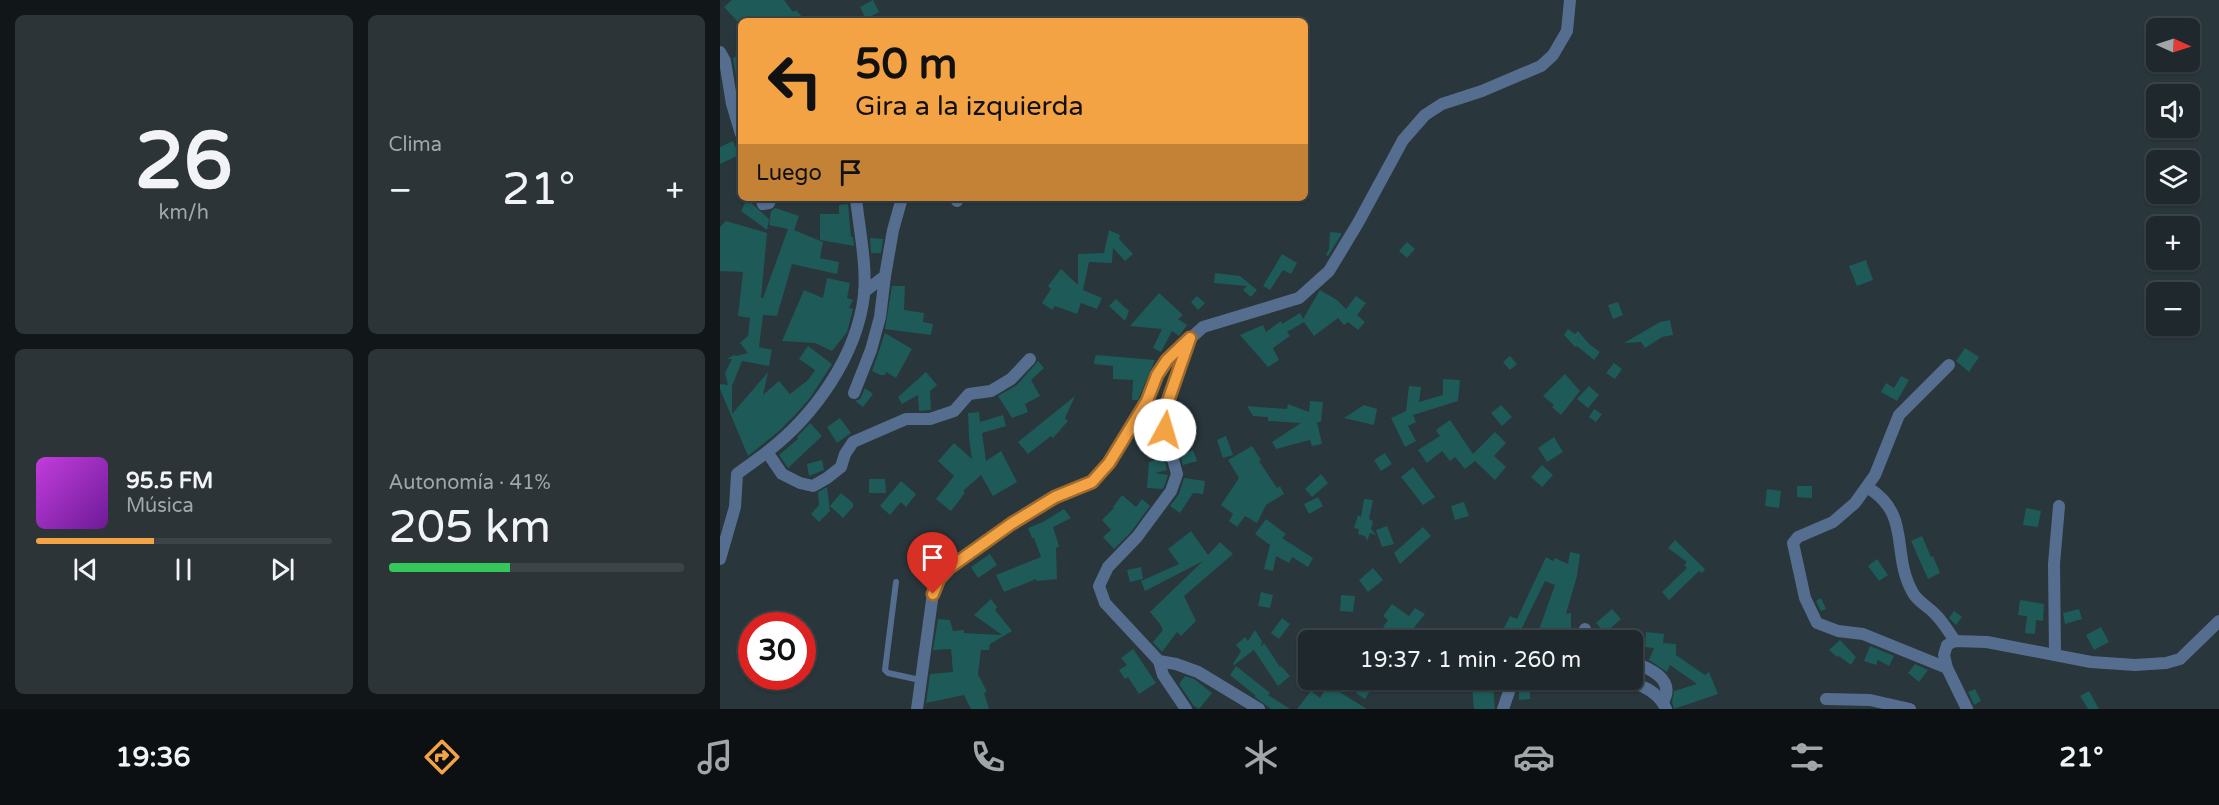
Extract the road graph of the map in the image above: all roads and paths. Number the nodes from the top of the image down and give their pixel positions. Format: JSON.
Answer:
{"nodes":[{"id":1,"x":1570,"y":0,"type":"edge"},
{"id":2,"x":720,"y":52,"type":"edge"},
{"id":3,"x":738,"y":124,"type":"edge"},
{"id":4,"x":856,"y":201,"type":"edge"},
{"id":5,"x":901,"y":201,"type":"edge"},
{"id":6,"x":885,"y":276,"type":"junction"},
{"id":7,"x":864,"y":292,"type":"junction"},
{"id":8,"x":1190,"y":338,"type":"junction"},
{"id":9,"x":1030,"y":359,"type":"dead end"},
{"id":10,"x":1950,"y":365,"type":"dead end"},
{"id":11,"x":854,"y":393,"type":"dead end"},
{"id":12,"x":767,"y":452,"type":"junction"},
{"id":13,"x":1867,"y":487,"type":"junction"},
{"id":14,"x":2059,"y":506,"type":"dead end"},
{"id":15,"x":720,"y":559,"type":"edge"},
{"id":16,"x":896,"y":582,"type":"dead end"},
{"id":17,"x":2219,"y":621,"type":"edge"},
{"id":18,"x":1955,"y":641,"type":"junction"},
{"id":19,"x":2055,"y":655,"type":"junction"},
{"id":20,"x":1159,"y":661,"type":"junction"},
{"id":21,"x":1643,"y":666,"type":"edge"},
{"id":22,"x":1947,"y":668,"type":"junction"},
{"id":23,"x":920,"y":680,"type":"junction"},
{"id":24,"x":1643,"y":687,"type":"edge"},
{"id":25,"x":1510,"y":690,"type":"edge"},
{"id":26,"x":1827,"y":699,"type":"dead end"},
{"id":27,"x":1664,"y":705,"type":"edge"},
{"id":28,"x":917,"y":709,"type":"edge"},
{"id":29,"x":1186,"y":709,"type":"edge"},
{"id":30,"x":1259,"y":709,"type":"edge"},
{"id":31,"x":1503,"y":709,"type":"edge"},
{"id":32,"x":1910,"y":709,"type":"edge"},
{"id":33,"x":1967,"y":709,"type":"edge"}],
"edges":[{"from":1,"to":8,"type":"street"},
{"from":2,"to":3,"type":"street"},
{"from":4,"to":7,"type":"street"},
{"from":5,"to":6,"type":"street"},
{"from":6,"to":7,"type":"street"},
{"from":6,"to":11,"type":"street"},
{"from":7,"to":12,"type":"street"},
{"from":8,"to":20,"type":"street"},
{"from":8,"to":23,"type":"street"},
{"from":9,"to":12,"type":"street"},
{"from":10,"to":13,"type":"street"},
{"from":12,"to":15,"type":"street"},
{"from":13,"to":18,"type":"street"},
{"from":13,"to":22,"type":"street"},
{"from":14,"to":19,"type":"street"},
{"from":16,"to":23,"type":"lane"},
{"from":17,"to":19,"type":"street"},
{"from":18,"to":19,"type":"street"},
{"from":18,"to":22,"type":"street"},
{"from":20,"to":29,"type":"street"},
{"from":20,"to":30,"type":"street"},
{"from":21,"to":27,"type":"street"},
{"from":22,"to":33,"type":"street"},
{"from":23,"to":28,"type":"street"},
{"from":24,"to":27,"type":"street"},
{"from":25,"to":31,"type":"street"},
{"from":26,"to":32,"type":"street"}]}
